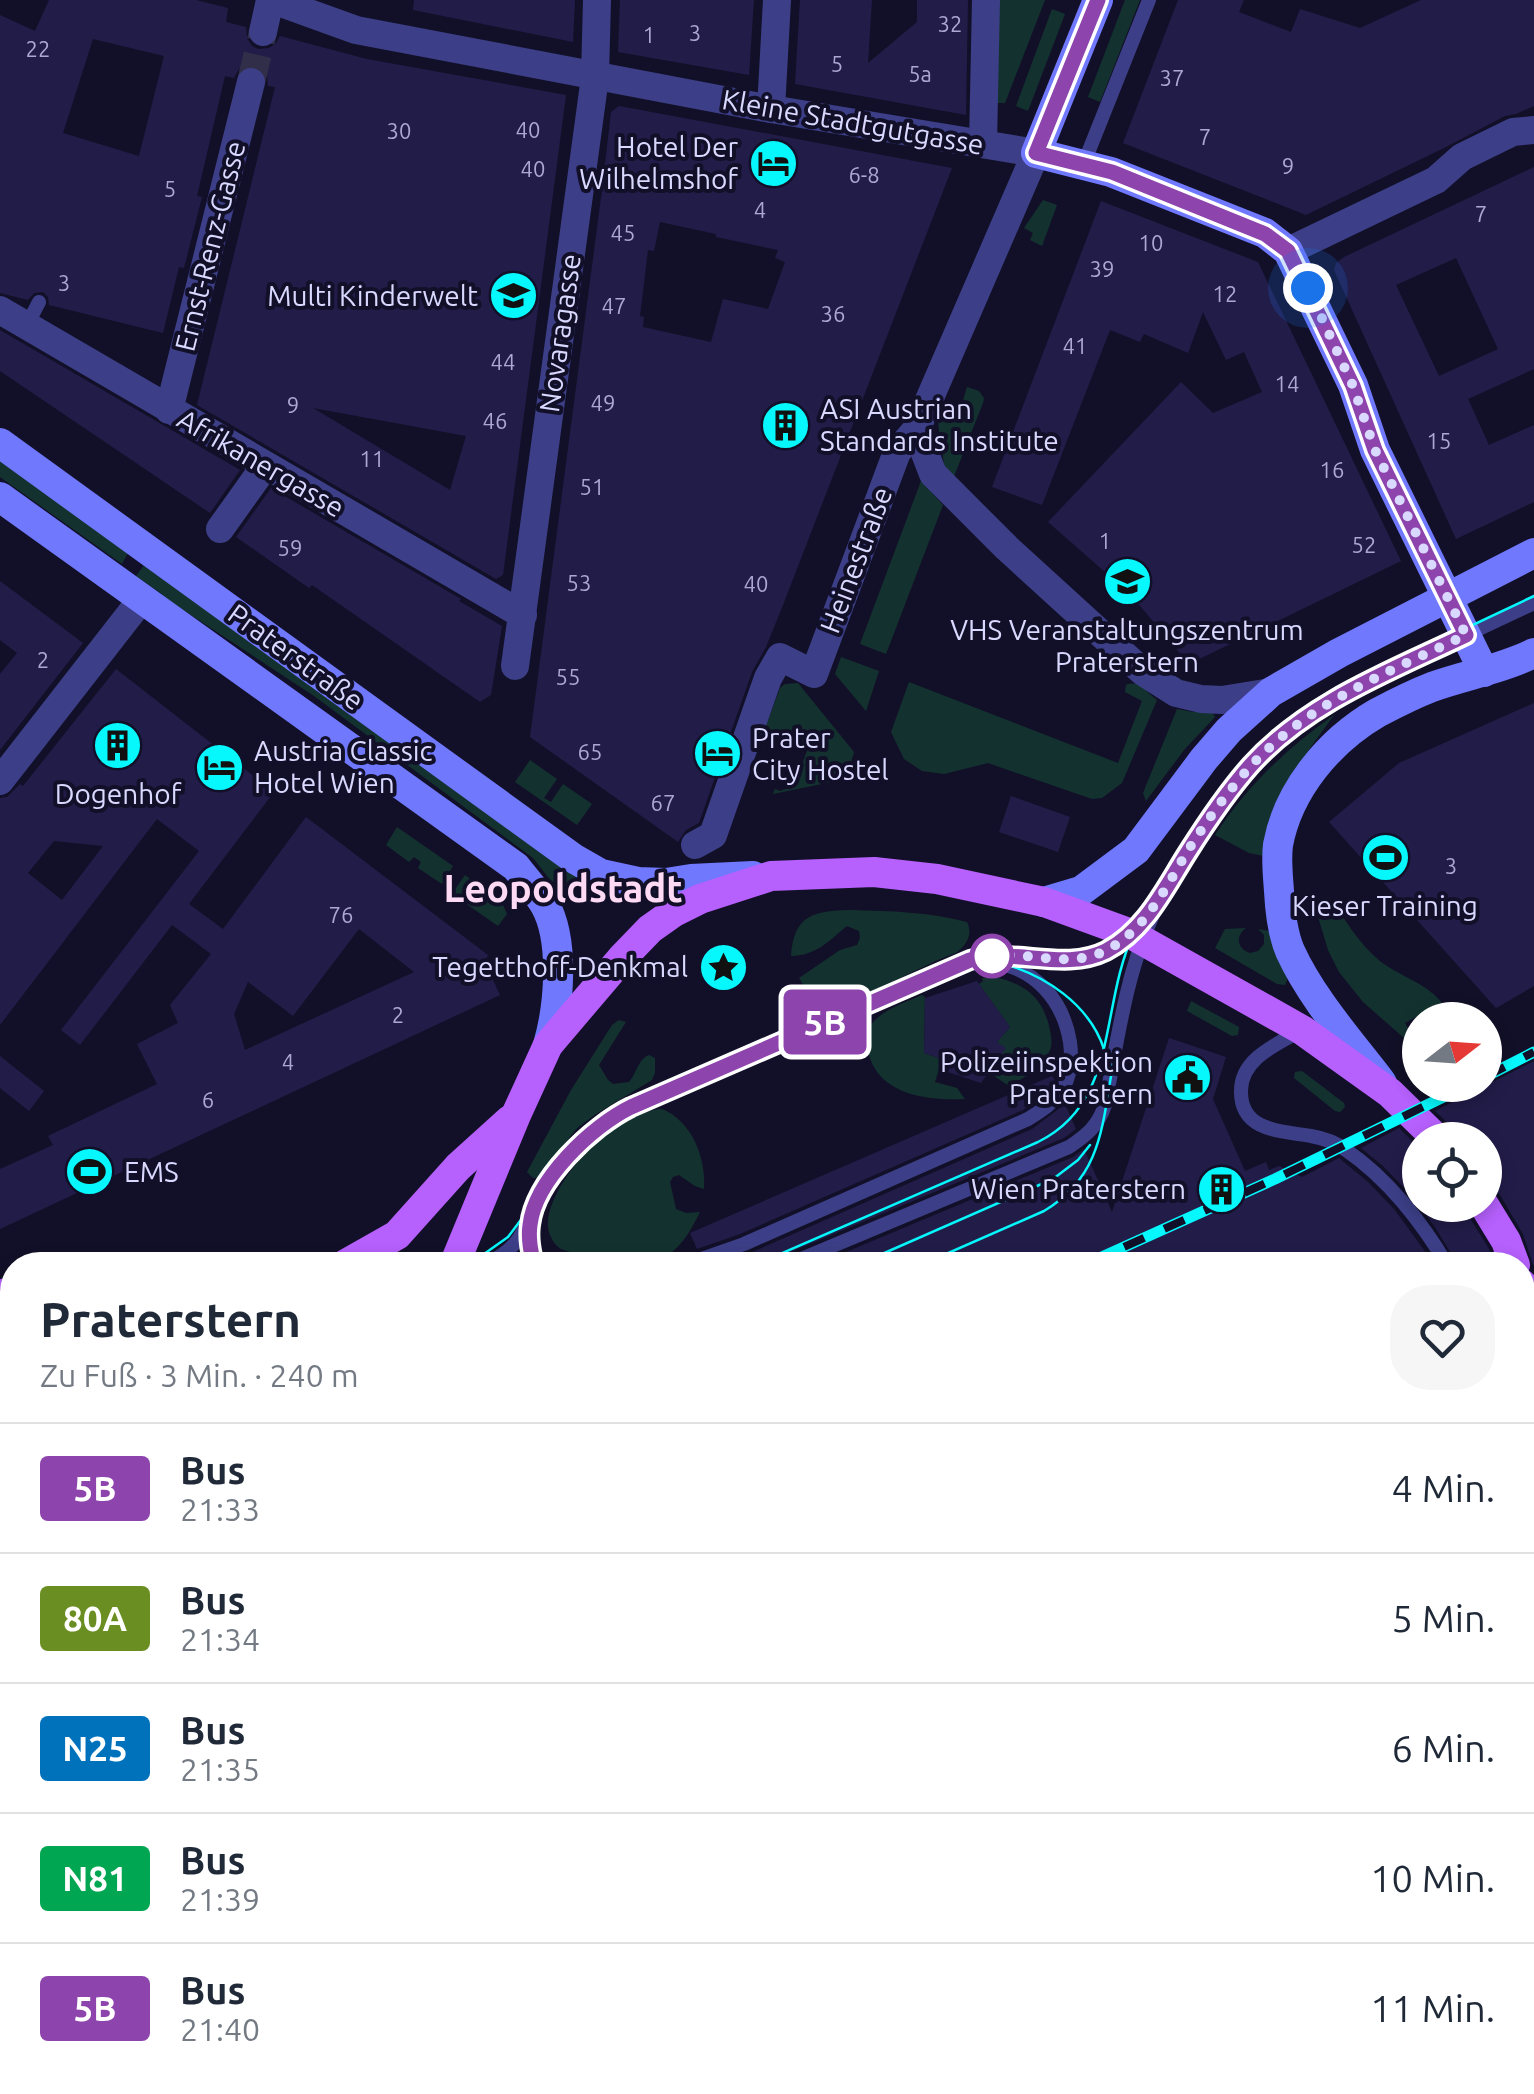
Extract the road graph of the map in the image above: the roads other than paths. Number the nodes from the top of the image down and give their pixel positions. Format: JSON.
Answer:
{"nodes":[{"id":1,"x":272,"y":0,"type":"edge"},
{"id":2,"x":598,"y":0,"type":"edge"},
{"id":3,"x":777,"y":0,"type":"edge"},
{"id":4,"x":986,"y":0,"type":"edge"},
{"id":5,"x":1098,"y":0,"type":"edge"},
{"id":6,"x":1149,"y":0,"type":"edge"},
{"id":7,"x":263,"y":32,"type":"tunnel mouth"},
{"id":8,"x":595,"y":76,"type":"junction"},
{"id":9,"x":250,"y":82,"type":"tunnel mouth"},
{"id":10,"x":771,"y":109,"type":"junction"},
{"id":11,"x":1534,"y":130,"type":"edge"},
{"id":12,"x":983,"y":144,"type":"junction"},
{"id":13,"x":1036,"y":153,"type":"junction"},
{"id":14,"x":1084,"y":164,"type":"junction"},
{"id":15,"x":1288,"y":251,"type":"junction"},
{"id":16,"x":0,"y":310,"type":"edge"},
{"id":17,"x":169,"y":410,"type":"junction"},
{"id":18,"x":916,"y":430,"type":"junction"},
{"id":19,"x":0,"y":442,"type":"edge"},
{"id":20,"x":265,"y":466,"type":"junction"},
{"id":21,"x":0,"y":497,"type":"edge"},
{"id":22,"x":220,"y":528,"type":"dead end"},
{"id":23,"x":1534,"y":553,"type":"edge"},
{"id":24,"x":1447,"y":597,"type":"junction"},
{"id":25,"x":141,"y":600,"type":"junction"},
{"id":26,"x":1534,"y":604,"type":"edge"},
{"id":27,"x":522,"y":615,"type":"junction"},
{"id":28,"x":1466,"y":635,"type":"junction"},
{"id":29,"x":1534,"y":653,"type":"edge"},
{"id":30,"x":514,"y":666,"type":"dead end"},
{"id":31,"x":1484,"y":672,"type":"junction"},
{"id":32,"x":1271,"y":692,"type":"junction"},
{"id":33,"x":0,"y":781,"type":"edge"},
{"id":34,"x":695,"y":845,"type":"dead end"},
{"id":35,"x":771,"y":876,"type":"junction"},
{"id":36,"x":1044,"y":902,"type":"junction"},
{"id":37,"x":1136,"y":937,"type":"junction"},
{"id":38,"x":948,"y":969,"type":"junction"},
{"id":39,"x":1302,"y":1030,"type":"junction"},
{"id":40,"x":548,"y":1045,"type":"junction"},
{"id":41,"x":1390,"y":1093,"type":"junction"},
{"id":42,"x":516,"y":1115,"type":"junction"},
{"id":43,"x":1420,"y":1122,"type":"edge"},
{"id":44,"x":531,"y":1218,"type":"junction"},
{"id":45,"x":1494,"y":1222,"type":"edge"},
{"id":46,"x":367,"y":1252,"type":"edge"},
{"id":47,"x":459,"y":1252,"type":"edge"},
{"id":48,"x":508,"y":1252,"type":"edge"},
{"id":49,"x":532,"y":1252,"type":"edge"},
{"id":50,"x":721,"y":1252,"type":"edge"},
{"id":51,"x":818,"y":1252,"type":"edge"},
{"id":52,"x":1438,"y":1252,"type":"edge"},
{"id":53,"x":1510,"y":1252,"type":"edge"}],
"edges":[{"from":1,"to":7,"type":"street"},
{"from":1,"to":8,"type":"street","name":"Kleine Stadtgutgasse"},
{"from":2,"to":8,"type":"street","name":"Novaragasse"},
{"from":3,"to":10,"type":"street"},
{"from":4,"to":12,"type":"street"},
{"from":5,"to":13,"type":"main road","name":"Heinestraße"},
{"from":6,"to":14,"type":"lane"},
{"from":8,"to":10,"type":"street","name":"Kleine Stadtgutgasse"},
{"from":8,"to":27,"type":"street","name":"Novaragasse"},
{"from":9,"to":17,"type":"street","name":"Ernst-Renz-Gasse"},
{"from":10,"to":12,"type":"street","name":"Kleine Stadtgutgasse"},
{"from":11,"to":15,"type":"street"},
{"from":12,"to":13,"type":"street","name":"Kleine Stadtgutgasse"},
{"from":13,"to":14,"type":"main road","name":"Kleine Stadtgutgasse"},
{"from":13,"to":18,"type":"street","name":"Heinestraße"},
{"from":14,"to":15,"type":"main road","name":"Kleine Stadtgutgasse"},
{"from":15,"to":24,"type":"main road"},
{"from":16,"to":17,"type":"street","name":"Afrikanergasse"},
{"from":17,"to":20,"type":"street","name":"Afrikanergasse"},
{"from":18,"to":32,"type":"street"},
{"from":18,"to":34,"type":"street","name":"Heinestraße"},
{"from":19,"to":35,"type":"main road","name":"Praterstraße"},
{"from":20,"to":22,"type":"street"},
{"from":20,"to":27,"type":"street","name":"Afrikanergasse"},
{"from":21,"to":25,"type":"main road","name":"Praterstraße"},
{"from":23,"to":24,"type":"main road"},
{"from":24,"to":28,"type":"main road"},
{"from":24,"to":32,"type":"main road"},
{"from":25,"to":33,"type":"street"},
{"from":25,"to":40,"type":"main road","name":"Praterstraße"},
{"from":26,"to":28,"type":"lane"},
{"from":27,"to":30,"type":"street","name":"Novaragasse"},
{"from":28,"to":31,"type":"main road"},
{"from":28,"to":37,"type":"lane"},
{"from":29,"to":31,"type":"main road"},
{"from":31,"to":41,"type":"main road"},
{"from":32,"to":36,"type":"main road"},
{"from":35,"to":36,"type":"main road"},
{"from":35,"to":40,"type":"main road"},
{"from":36,"to":37,"type":"main road"},
{"from":37,"to":38,"type":"lane"},
{"from":37,"to":39,"type":"main road"},
{"from":37,"to":51,"type":"lane"},
{"from":38,"to":44,"type":"lane"},
{"from":38,"to":50,"type":"lane"},
{"from":39,"to":41,"type":"main road"},
{"from":39,"to":52,"type":"lane"},
{"from":40,"to":42,"type":"main road"},
{"from":41,"to":43,"type":"main road"},
{"from":42,"to":46,"type":"main road"},
{"from":42,"to":47,"type":"main road"},
{"from":44,"to":48,"type":"lane"},
{"from":44,"to":49,"type":"lane"},
{"from":45,"to":53,"type":"main road"}]}
